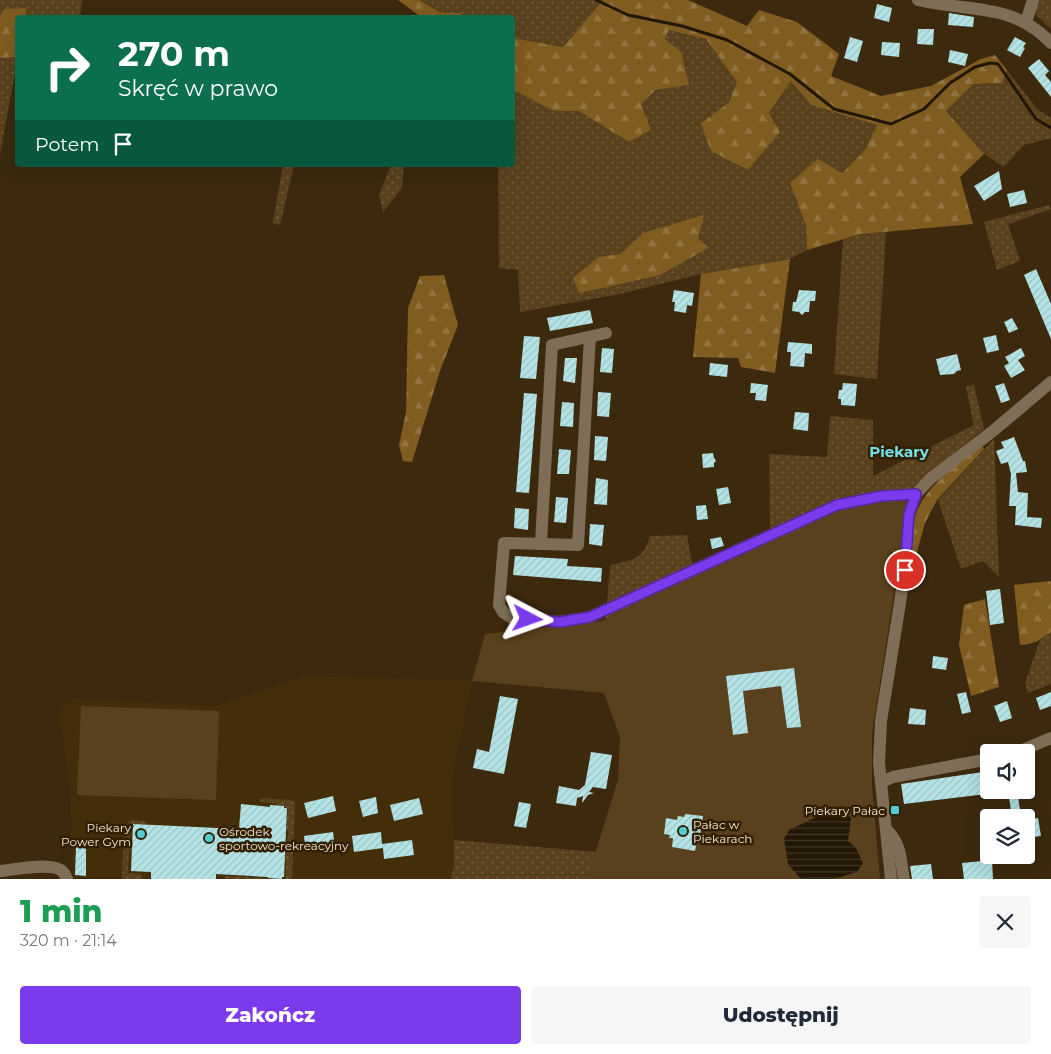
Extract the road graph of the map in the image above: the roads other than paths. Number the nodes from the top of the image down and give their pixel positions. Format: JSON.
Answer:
{"nodes":[{"id":1,"x":918,"y":0,"type":"edge"},
{"id":2,"x":1033,"y":0,"type":"edge"},
{"id":3,"x":990,"y":6,"type":"edge"},
{"id":4,"x":1026,"y":22,"type":"junction"},
{"id":5,"x":1051,"y":44,"type":"edge"},
{"id":6,"x":606,"y":333,"type":"dead end"},
{"id":7,"x":590,"y":337,"type":"junction"},
{"id":8,"x":1051,"y":382,"type":"edge"},
{"id":9,"x":916,"y":494,"type":"junction"},
{"id":10,"x":541,"y":543,"type":"junction"},
{"id":11,"x":1051,"y":738,"type":"edge"},
{"id":12,"x":1035,"y":745,"type":"edge"},
{"id":13,"x":980,"y":762,"type":"edge"},
{"id":14,"x":881,"y":782,"type":"junction"},
{"id":15,"x":886,"y":829,"type":"junction"},
{"id":16,"x":0,"y":871,"type":"edge"},
{"id":17,"x":67,"y":879,"type":"edge"},
{"id":18,"x":891,"y":879,"type":"edge"},
{"id":19,"x":904,"y":879,"type":"edge"}],
"edges":[{"from":1,"to":3,"type":"street"},
{"from":2,"to":4,"type":"street"},
{"from":3,"to":4,"type":"street"},
{"from":4,"to":5,"type":"street"},
{"from":6,"to":7,"type":"street"},
{"from":7,"to":10,"type":"street"},
{"from":7,"to":10,"type":"street"},
{"from":8,"to":9,"type":"street"},
{"from":9,"to":10,"type":"street"},
{"from":9,"to":14,"type":"street"},
{"from":11,"to":12,"type":"street"},
{"from":13,"to":14,"type":"street"},
{"from":14,"to":15,"type":"street"},
{"from":15,"to":18,"type":"street"},
{"from":15,"to":19,"type":"street"},
{"from":16,"to":17,"type":"street"}]}
